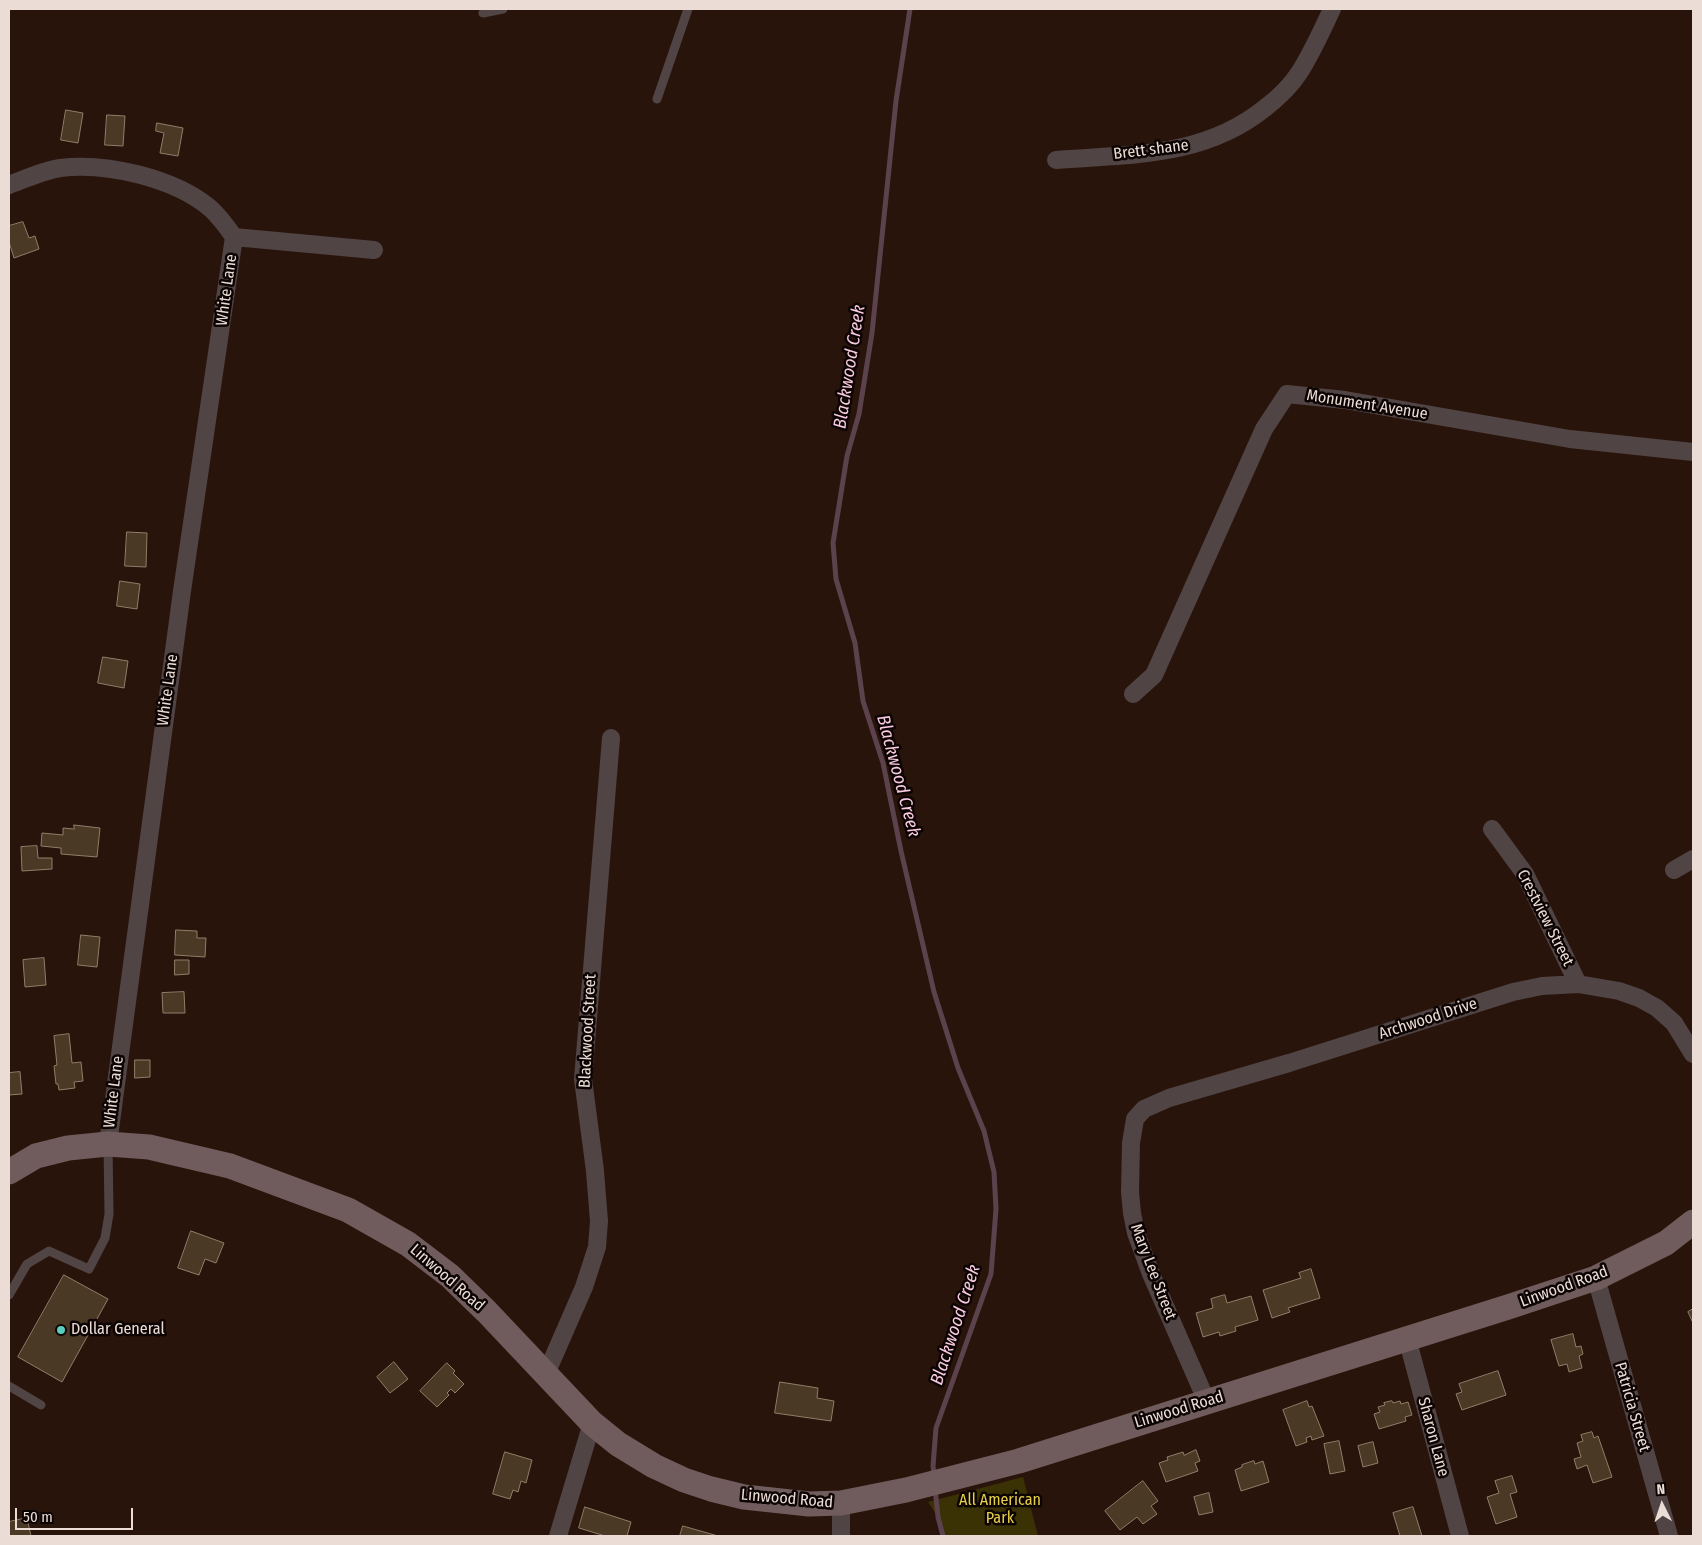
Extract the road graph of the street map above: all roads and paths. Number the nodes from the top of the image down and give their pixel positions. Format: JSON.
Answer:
{"nodes":[{"id":1,"x":504,"y":9,"type":"edge"},
{"id":2,"x":688,"y":9,"type":"edge"},
{"id":3,"x":1332,"y":9,"type":"edge"},
{"id":4,"x":483,"y":13,"type":"dead end"},
{"id":5,"x":657,"y":99,"type":"dead end"},
{"id":6,"x":1056,"y":160,"type":"dead end"},
{"id":7,"x":9,"y":185,"type":"edge"},
{"id":8,"x":234,"y":237,"type":"junction"},
{"id":9,"x":374,"y":250,"type":"dead end"},
{"id":10,"x":1693,"y":452,"type":"edge"},
{"id":11,"x":1133,"y":694,"type":"dead end"},
{"id":12,"x":611,"y":738,"type":"dead end"},
{"id":13,"x":1492,"y":829,"type":"dead end"},
{"id":14,"x":1693,"y":859,"type":"edge"},
{"id":15,"x":1674,"y":870,"type":"dead end"},
{"id":16,"x":1578,"y":984,"type":"junction"},
{"id":17,"x":1693,"y":1054,"type":"edge"},
{"id":18,"x":1144,"y":1109,"type":"joint"},
{"id":19,"x":108,"y":1144,"type":"junction"},
{"id":20,"x":9,"y":1172,"type":"edge"},
{"id":21,"x":1693,"y":1222,"type":"edge"},
{"id":22,"x":1596,"y":1278,"type":"junction"},
{"id":23,"x":9,"y":1295,"type":"edge"},
{"id":24,"x":1407,"y":1338,"type":"junction"},
{"id":25,"x":546,"y":1374,"type":"junction"},
{"id":26,"x":9,"y":1386,"type":"edge"},
{"id":27,"x":1207,"y":1402,"type":"junction"},
{"id":28,"x":41,"y":1405,"type":"dead end"},
{"id":29,"x":592,"y":1423,"type":"junction"},
{"id":30,"x":841,"y":1503,"type":"junction"},
{"id":31,"x":558,"y":1536,"type":"edge"},
{"id":32,"x":841,"y":1536,"type":"edge"},
{"id":33,"x":1460,"y":1536,"type":"edge"},
{"id":34,"x":1669,"y":1536,"type":"edge"}],
"edges":[{"from":1,"to":4,"type":"lane"},
{"from":2,"to":5,"type":"lane"},
{"from":3,"to":6,"type":"street","name":"Brett shane"},
{"from":7,"to":8,"type":"street","name":"White Lane"},
{"from":8,"to":9,"type":"street","name":"White Lane"},
{"from":8,"to":19,"type":"street","name":"White Lane"},
{"from":10,"to":11,"type":"street","name":"Monument Avenue"},
{"from":12,"to":25,"type":"street","name":"Blackwood Street"},
{"from":13,"to":16,"type":"street","name":"Crestview Street"},
{"from":14,"to":15,"type":"street"},
{"from":16,"to":17,"type":"street","name":"Archwood Drive"},
{"from":16,"to":18,"type":"street","name":"Archwood Drive"},
{"from":18,"to":27,"type":"street","name":"Mary Lee Street"},
{"from":19,"to":20,"type":"main road","name":"Linwood Road"},
{"from":19,"to":23,"type":"lane"},
{"from":19,"to":25,"type":"main road","name":"Linwood Road"},
{"from":21,"to":22,"type":"main road","name":"Linwood Road"},
{"from":22,"to":24,"type":"main road","name":"Linwood Road"},
{"from":22,"to":34,"type":"street","name":"Patricia Street"},
{"from":24,"to":27,"type":"main road","name":"Linwood Road"},
{"from":24,"to":33,"type":"street","name":"Sharon Lane"},
{"from":25,"to":29,"type":"main road","name":"Linwood Road"},
{"from":26,"to":28,"type":"lane"},
{"from":27,"to":30,"type":"main road","name":"Linwood Road"},
{"from":29,"to":30,"type":"main road","name":"Linwood Road"},
{"from":29,"to":31,"type":"street"},
{"from":30,"to":32,"type":"street"}]}
